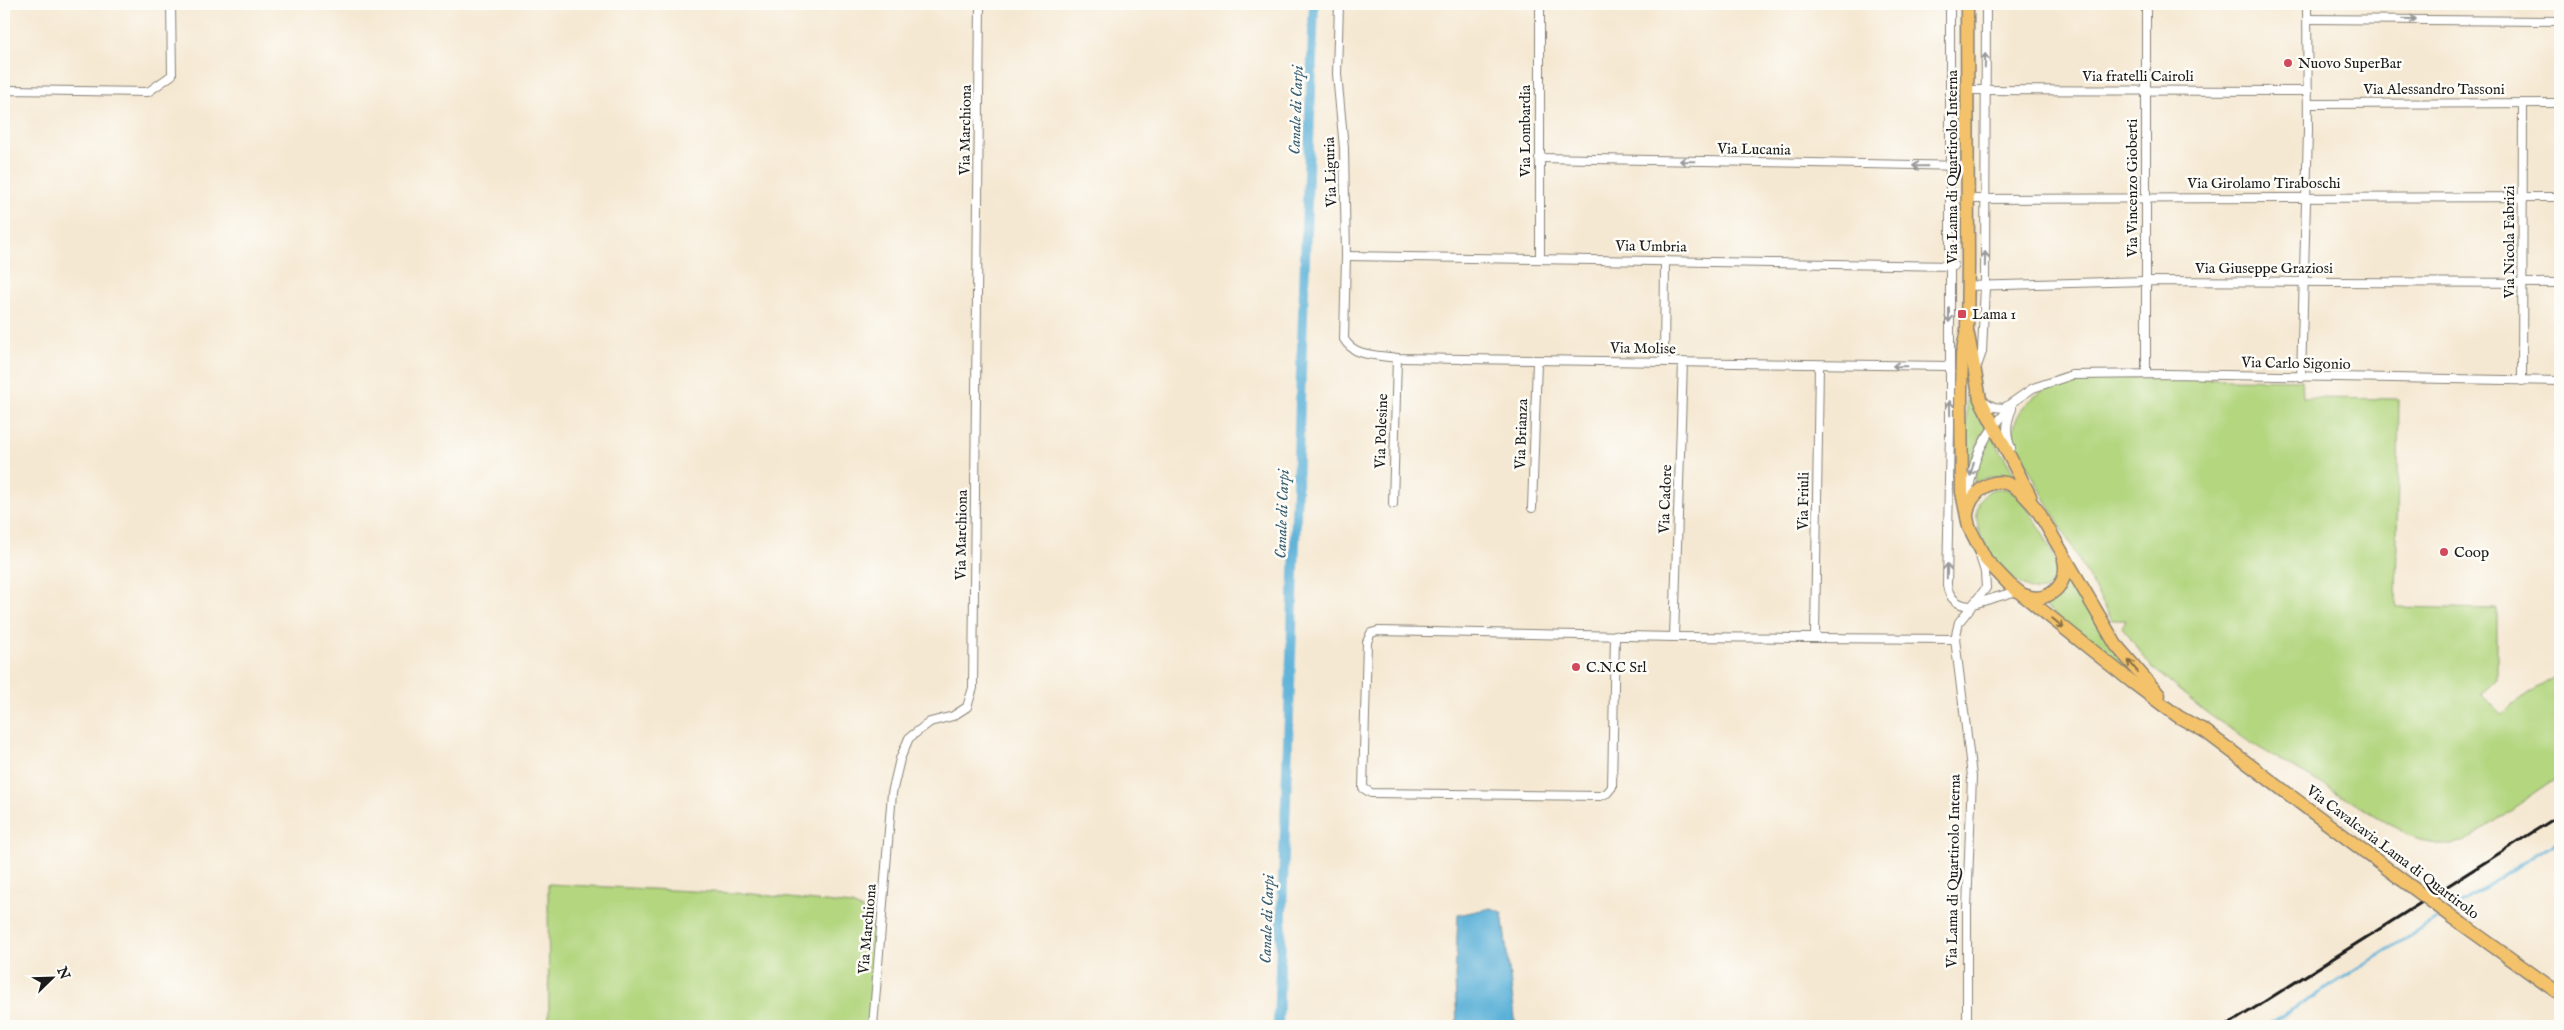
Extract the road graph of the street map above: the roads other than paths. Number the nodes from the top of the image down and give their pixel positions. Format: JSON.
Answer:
{"nodes":[{"id":1,"x":171,"y":4,"type":"edge"},
{"id":2,"x":980,"y":4,"type":"edge"},
{"id":3,"x":1339,"y":4,"type":"edge"},
{"id":4,"x":1540,"y":4,"type":"edge"},
{"id":5,"x":1950,"y":4,"type":"edge"},
{"id":6,"x":1967,"y":4,"type":"edge"},
{"id":7,"x":1986,"y":4,"type":"edge"},
{"id":8,"x":2146,"y":4,"type":"edge"},
{"id":9,"x":2307,"y":4,"type":"edge"},
{"id":10,"x":2308,"y":19,"type":"junction"},
{"id":11,"x":2560,"y":21,"type":"edge"},
{"id":12,"x":1968,"y":90,"type":"junction"},
{"id":13,"x":1985,"y":90,"type":"junction"},
{"id":14,"x":2146,"y":90,"type":"junction"},
{"id":15,"x":2308,"y":91,"type":"junction"},
{"id":16,"x":4,"y":96,"type":"edge"},
{"id":17,"x":2524,"y":103,"type":"junction"},
{"id":18,"x":2560,"y":103,"type":"edge"},
{"id":19,"x":2308,"y":104,"type":"junction"},
{"id":20,"x":1538,"y":158,"type":"junction"},
{"id":21,"x":1951,"y":166,"type":"junction"},
{"id":22,"x":1968,"y":166,"type":"junction"},
{"id":23,"x":2306,"y":197,"type":"junction"},
{"id":24,"x":2523,"y":197,"type":"junction"},
{"id":25,"x":2560,"y":197,"type":"edge"},
{"id":26,"x":2145,"y":198,"type":"junction"},
{"id":27,"x":1969,"y":199,"type":"junction"},
{"id":28,"x":1986,"y":199,"type":"junction"},
{"id":29,"x":1346,"y":256,"type":"junction"},
{"id":30,"x":1540,"y":258,"type":"junction"},
{"id":31,"x":1664,"y":260,"type":"junction"},
{"id":32,"x":1952,"y":266,"type":"junction"},
{"id":33,"x":2145,"y":281,"type":"junction"},
{"id":34,"x":2304,"y":281,"type":"junction"},
{"id":35,"x":2522,"y":283,"type":"junction"},
{"id":36,"x":2560,"y":283,"type":"edge"},
{"id":37,"x":1968,"y":286,"type":"junction"},
{"id":38,"x":1985,"y":286,"type":"junction"},
{"id":39,"x":1967,"y":330,"type":"junction"},
{"id":40,"x":1344,"y":339,"type":"joint"},
{"id":41,"x":1397,"y":358,"type":"junction"},
{"id":42,"x":1664,"y":361,"type":"junction"},
{"id":43,"x":1537,"y":362,"type":"junction"},
{"id":44,"x":1684,"y":362,"type":"junction"},
{"id":45,"x":1819,"y":365,"type":"junction"},
{"id":46,"x":1949,"y":366,"type":"junction"},
{"id":47,"x":2146,"y":373,"type":"junction"},
{"id":48,"x":1974,"y":376,"type":"junction"},
{"id":49,"x":2301,"y":378,"type":"junction"},
{"id":50,"x":2522,"y":381,"type":"junction"},
{"id":51,"x":2560,"y":381,"type":"edge"},
{"id":52,"x":2021,"y":397,"type":"junction"},
{"id":53,"x":1980,"y":399,"type":"junction"},
{"id":54,"x":1992,"y":426,"type":"junction"},
{"id":55,"x":1393,"y":504,"type":"dead end"},
{"id":56,"x":2036,"y":507,"type":"junction"},
{"id":57,"x":1532,"y":508,"type":"dead end"},
{"id":58,"x":1967,"y":517,"type":"junction"},
{"id":59,"x":1976,"y":544,"type":"junction"},
{"id":60,"x":2060,"y":552,"type":"junction"},
{"id":61,"x":2018,"y":592,"type":"junction"},
{"id":62,"x":1972,"y":605,"type":"junction"},
{"id":63,"x":1615,"y":636,"type":"junction"},
{"id":64,"x":1674,"y":637,"type":"junction"},
{"id":65,"x":1815,"y":637,"type":"junction"},
{"id":66,"x":1955,"y":638,"type":"junction"},
{"id":67,"x":2208,"y":733,"type":"junction"},
{"id":68,"x":2560,"y":994,"type":"edge"},
{"id":69,"x":874,"y":1026,"type":"edge"},
{"id":70,"x":1967,"y":1026,"type":"edge"}],
"edges":[{"from":1,"to":16,"type":"street"},
{"from":2,"to":69,"type":"street","name":"Via Marchiona"},
{"from":3,"to":29,"type":"street","name":"Via Liguria"},
{"from":4,"to":20,"type":"street","name":"Via Lombardia"},
{"from":5,"to":21,"type":"street"},
{"from":6,"to":12,"type":"main road","name":"Via Lama di Quartirolo Interna"},
{"from":13,"to":7,"type":"street","one_way":true},
{"from":8,"to":14,"type":"street","name":"Via Vincenzo Gioberti"},
{"from":9,"to":10,"type":"street"},
{"from":10,"to":11,"type":"street","one_way":true},
{"from":10,"to":15,"type":"street"},
{"from":12,"to":13,"type":"street","name":"Via fratelli Cairoli"},
{"from":12,"to":22,"type":"main road","name":"Via Lama di Quartirolo Interna"},
{"from":13,"to":14,"type":"street","name":"Via fratelli Cairoli"},
{"from":13,"to":28,"type":"street"},
{"from":14,"to":15,"type":"street","name":"Via fratelli Cairoli"},
{"from":14,"to":26,"type":"street","name":"Via Vincenzo Gioberti"},
{"from":15,"to":19,"type":"street"},
{"from":17,"to":18,"type":"street","name":"Via Alessandro Tassoni"},
{"from":17,"to":19,"type":"street","name":"Via Alessandro Tassoni"},
{"from":17,"to":24,"type":"street","name":"Via Nicola Fabrizi"},
{"from":19,"to":23,"type":"street"},
{"from":21,"to":20,"type":"street","name":"Via Lucania","one_way":true},
{"from":20,"to":30,"type":"street","name":"Via Lombardia"},
{"from":21,"to":22,"type":"street","name":"Via Lucania"},
{"from":21,"to":32,"type":"street"},
{"from":22,"to":27,"type":"main road","name":"Via Lama di Quartirolo Interna"},
{"from":23,"to":24,"type":"street","name":"Via Girolamo Tiraboschi"},
{"from":23,"to":26,"type":"street","name":"Via Girolamo Tiraboschi"},
{"from":23,"to":34,"type":"street"},
{"from":24,"to":25,"type":"street","name":"Via Girolamo Tiraboschi"},
{"from":24,"to":35,"type":"street","name":"Via Nicola Fabrizi"},
{"from":26,"to":28,"type":"street","name":"Via Girolamo Tiraboschi"},
{"from":26,"to":33,"type":"street","name":"Via Vincenzo Gioberti"},
{"from":27,"to":28,"type":"street","name":"Via Girolamo Tiraboschi"},
{"from":27,"to":37,"type":"main road","name":"Via Lama di Quartirolo Interna"},
{"from":38,"to":28,"type":"street","one_way":true},
{"from":29,"to":30,"type":"street","name":"Via Umbria"},
{"from":29,"to":40,"type":"street","name":"Via Liguria"},
{"from":30,"to":31,"type":"street","name":"Via Umbria"},
{"from":31,"to":32,"type":"street","name":"Via Umbria"},
{"from":31,"to":42,"type":"street"},
{"from":32,"to":46,"type":"street","one_way":true},
{"from":33,"to":34,"type":"street","name":"Via Giuseppe Graziosi"},
{"from":33,"to":38,"type":"street","name":"Via Giuseppe Graziosi"},
{"from":33,"to":47,"type":"street","name":"Via Vincenzo Gioberti"},
{"from":34,"to":35,"type":"street","name":"Via Giuseppe Graziosi"},
{"from":34,"to":49,"type":"street"},
{"from":35,"to":36,"type":"street","name":"Via Giuseppe Graziosi"},
{"from":35,"to":50,"type":"street","name":"Via Nicola Fabrizi"},
{"from":37,"to":38,"type":"street","name":"Via Giuseppe Graziosi"},
{"from":37,"to":39,"type":"main road","name":"Via Lama di Quartirolo Interna"},
{"from":38,"to":48,"type":"street"},
{"from":39,"to":48,"type":"main road","name":"Via Lama di Quartirolo Interna"},
{"from":39,"to":58,"type":"main road","name":"Via Lama di Quartirolo Interna"},
{"from":40,"to":41,"type":"street","name":"Via Molise"},
{"from":41,"to":43,"type":"street","name":"Via Molise"},
{"from":41,"to":55,"type":"street","name":"Via Polesine"},
{"from":42,"to":43,"type":"street","name":"Via Molise"},
{"from":42,"to":44,"type":"street","name":"Via Molise"},
{"from":43,"to":57,"type":"street","name":"Via Brianza"},
{"from":44,"to":45,"type":"street","name":"Via Molise"},
{"from":44,"to":64,"type":"street","name":"Via Cadore"},
{"from":46,"to":45,"type":"street","name":"Via Molise","one_way":true},
{"from":45,"to":65,"type":"street","name":"Via Friuli"},
{"from":62,"to":46,"type":"street","one_way":true},
{"from":47,"to":49,"type":"street","name":"Via Carlo Sigonio"},
{"from":47,"to":52,"type":"street","name":"Via Carlo Sigonio"},
{"from":48,"to":53,"type":"main road","name":"Via Lama di Quartirolo Interna"},
{"from":49,"to":50,"type":"street","name":"Via Carlo Sigonio"},
{"from":50,"to":51,"type":"street","name":"Via Carlo Sigonio"},
{"from":52,"to":53,"type":"street"},
{"from":52,"to":54,"type":"street"},
{"from":52,"to":56,"type":"street"},
{"from":53,"to":54,"type":"main road","name":"Via Lama di Quartirolo Interna"},
{"from":54,"to":56,"type":"main road","name":"Via Lama di Quartirolo Interna"},
{"from":54,"to":58,"type":"street","one_way":true},
{"from":56,"to":58,"type":"main road","name":"Via Cavalcavia Lama di Quartirolo"},
{"from":56,"to":60,"type":"main road","name":"Via Cavalcavia Lama di Quartirolo"},
{"from":58,"to":59,"type":"main road","name":"Via Cavalcavia Lama di Quartirolo"},
{"from":59,"to":61,"type":"main road","name":"Via Cavalcavia Lama di Quartirolo"},
{"from":59,"to":62,"type":"street","name":"Via Lama di Quartirolo Interna"},
{"from":60,"to":61,"type":"main road","name":"Via Cavalcavia Lama di Quartirolo"},
{"from":67,"to":60,"type":"main road","name":"Via Cavalcavia Lama di Quartirolo","one_way":true},
{"from":61,"to":62,"type":"street"},
{"from":61,"to":67,"type":"main road","name":"Via Cavalcavia Lama di Quartirolo","one_way":true},
{"from":62,"to":66,"type":"street","name":"Via Lama di Quartirolo Interna"},
{"from":63,"to":63,"type":"street"},
{"from":63,"to":64,"type":"street"},
{"from":64,"to":65,"type":"street"},
{"from":65,"to":66,"type":"street"},
{"from":66,"to":70,"type":"street","name":"Via Lama di Quartirolo Interna"},
{"from":67,"to":68,"type":"main road","name":"Via Cavalcavia Lama di Quartirolo","bridge":true}]}
